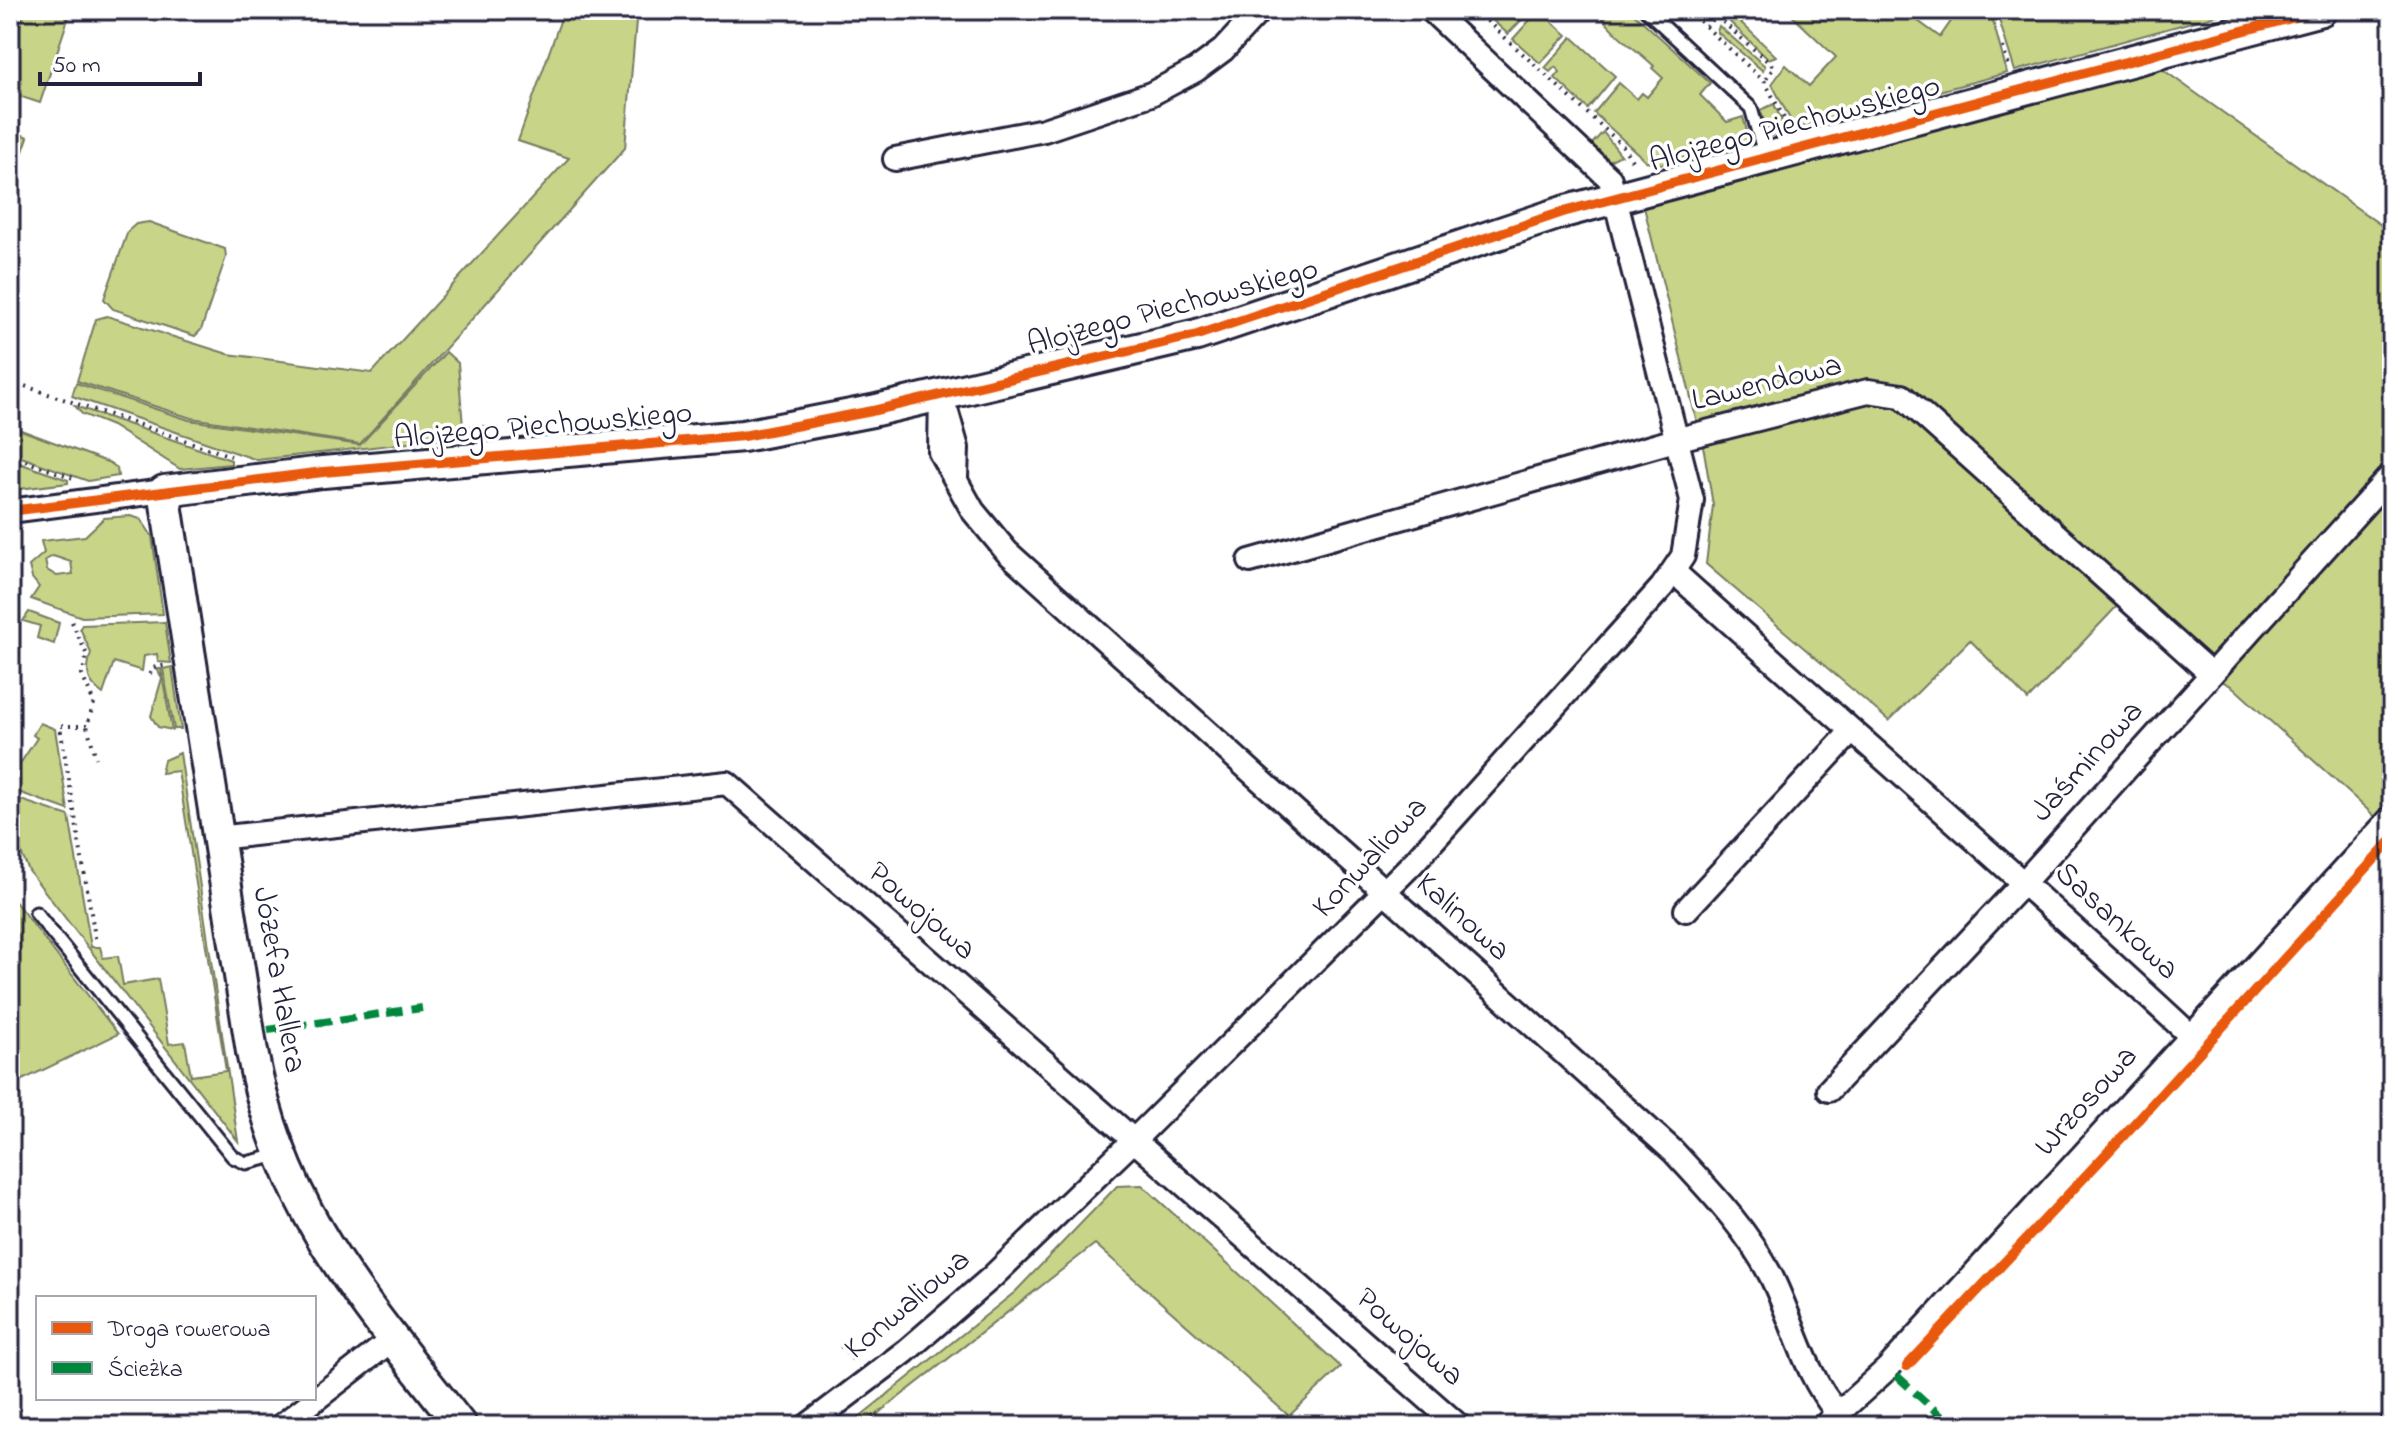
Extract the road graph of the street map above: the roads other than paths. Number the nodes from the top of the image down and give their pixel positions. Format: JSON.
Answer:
{"nodes":[{"id":1,"x":1260,"y":10,"type":"edge"},
{"id":2,"x":1431,"y":10,"type":"edge"},
{"id":3,"x":1646,"y":10,"type":"edge"},
{"id":4,"x":2315,"y":11,"type":"edge"},
{"id":5,"x":895,"y":159,"type":"dead end"},
{"id":6,"x":1766,"y":160,"type":"junction"},
{"id":7,"x":1616,"y":198,"type":"junction"},
{"id":8,"x":941,"y":394,"type":"junction"},
{"id":9,"x":1679,"y":439,"type":"junction"},
{"id":10,"x":2392,"y":474,"type":"edge"},
{"id":11,"x":164,"y":491,"type":"junction"},
{"id":12,"x":10,"y":511,"type":"edge"},
{"id":13,"x":1250,"y":561,"type":"dead end"},
{"id":14,"x":1674,"y":572,"type":"junction"},
{"id":15,"x":2210,"y":673,"type":"junction"},
{"id":16,"x":1851,"y":732,"type":"junction"},
{"id":17,"x":2392,"y":817,"type":"edge"},
{"id":18,"x":217,"y":838,"type":"junction"},
{"id":19,"x":2384,"y":843,"type":"edge"},
{"id":20,"x":2025,"y":881,"type":"junction"},
{"id":21,"x":1385,"y":892,"type":"junction"},
{"id":22,"x":1686,"y":910,"type":"dead end"},
{"id":23,"x":36,"y":913,"type":"dead end"},
{"id":24,"x":2191,"y":1036,"type":"junction"},
{"id":25,"x":1829,"y":1090,"type":"dead end"},
{"id":26,"x":1133,"y":1141,"type":"junction"},
{"id":27,"x":280,"y":1155,"type":"junction"},
{"id":28,"x":393,"y":1339,"type":"junction"},
{"id":29,"x":316,"y":1399,"type":"edge"},
{"id":30,"x":314,"y":1400,"type":"edge"},
{"id":31,"x":1831,"y":1420,"type":"edge"},
{"id":32,"x":281,"y":1426,"type":"edge"},
{"id":33,"x":461,"y":1426,"type":"edge"},
{"id":34,"x":807,"y":1426,"type":"edge"},
{"id":35,"x":1459,"y":1426,"type":"edge"}],
"edges":[{"from":1,"to":5,"type":"street"},
{"from":2,"to":7,"type":"street","name":"Konwaliowa"},
{"from":3,"to":6,"type":"lane","name":"Alojzego Piechowskiego"},
{"from":4,"to":6,"type":"street","name":"Alojzego Piechowskiego"},
{"from":6,"to":7,"type":"street","name":"Alojzego Piechowskiego"},
{"from":7,"to":8,"type":"street","name":"Alojzego Piechowskiego"},
{"from":7,"to":9,"type":"street","name":"Konwaliowa"},
{"from":8,"to":11,"type":"street","name":"Alojzego Piechowskiego"},
{"from":8,"to":21,"type":"street","name":"Kalinowa"},
{"from":9,"to":13,"type":"street","name":"Lawendowa"},
{"from":9,"to":14,"type":"street","name":"Konwaliowa"},
{"from":9,"to":15,"type":"street","name":"Lawendowa"},
{"from":10,"to":15,"type":"street","name":"Jaśminowa"},
{"from":11,"to":12,"type":"street","name":"Alojzego Piechowskiego"},
{"from":11,"to":18,"type":"street","name":"Józefa Hallera"},
{"from":14,"to":16,"type":"street","name":"Sasankowa"},
{"from":14,"to":21,"type":"street","name":"Konwaliowa"},
{"from":15,"to":20,"type":"street","name":"Jaśminowa"},
{"from":16,"to":20,"type":"street","name":"Sasankowa"},
{"from":16,"to":22,"type":"street"},
{"from":17,"to":19,"type":"street","name":"Wrzosowa"},
{"from":18,"to":26,"type":"street","name":"Powojowa"},
{"from":18,"to":27,"type":"street","name":"Józefa Hallera"},
{"from":19,"to":24,"type":"street","name":"Wrzosowa"},
{"from":20,"to":24,"type":"street","name":"Sasankowa"},
{"from":20,"to":25,"type":"street","name":"Jaśminowa"},
{"from":21,"to":26,"type":"street","name":"Konwaliowa"},
{"from":21,"to":31,"type":"street","name":"Kalinowa"},
{"from":23,"to":27,"type":"lane"},
{"from":24,"to":31,"type":"street","name":"Wrzosowa"},
{"from":26,"to":34,"type":"street","name":"Konwaliowa"},
{"from":26,"to":35,"type":"street","name":"Powojowa"},
{"from":27,"to":28,"type":"street","name":"Józefa Hallera"},
{"from":28,"to":29,"type":"street"},
{"from":28,"to":33,"type":"street","name":"Józefa Hallera"},
{"from":30,"to":32,"type":"street"}]}
